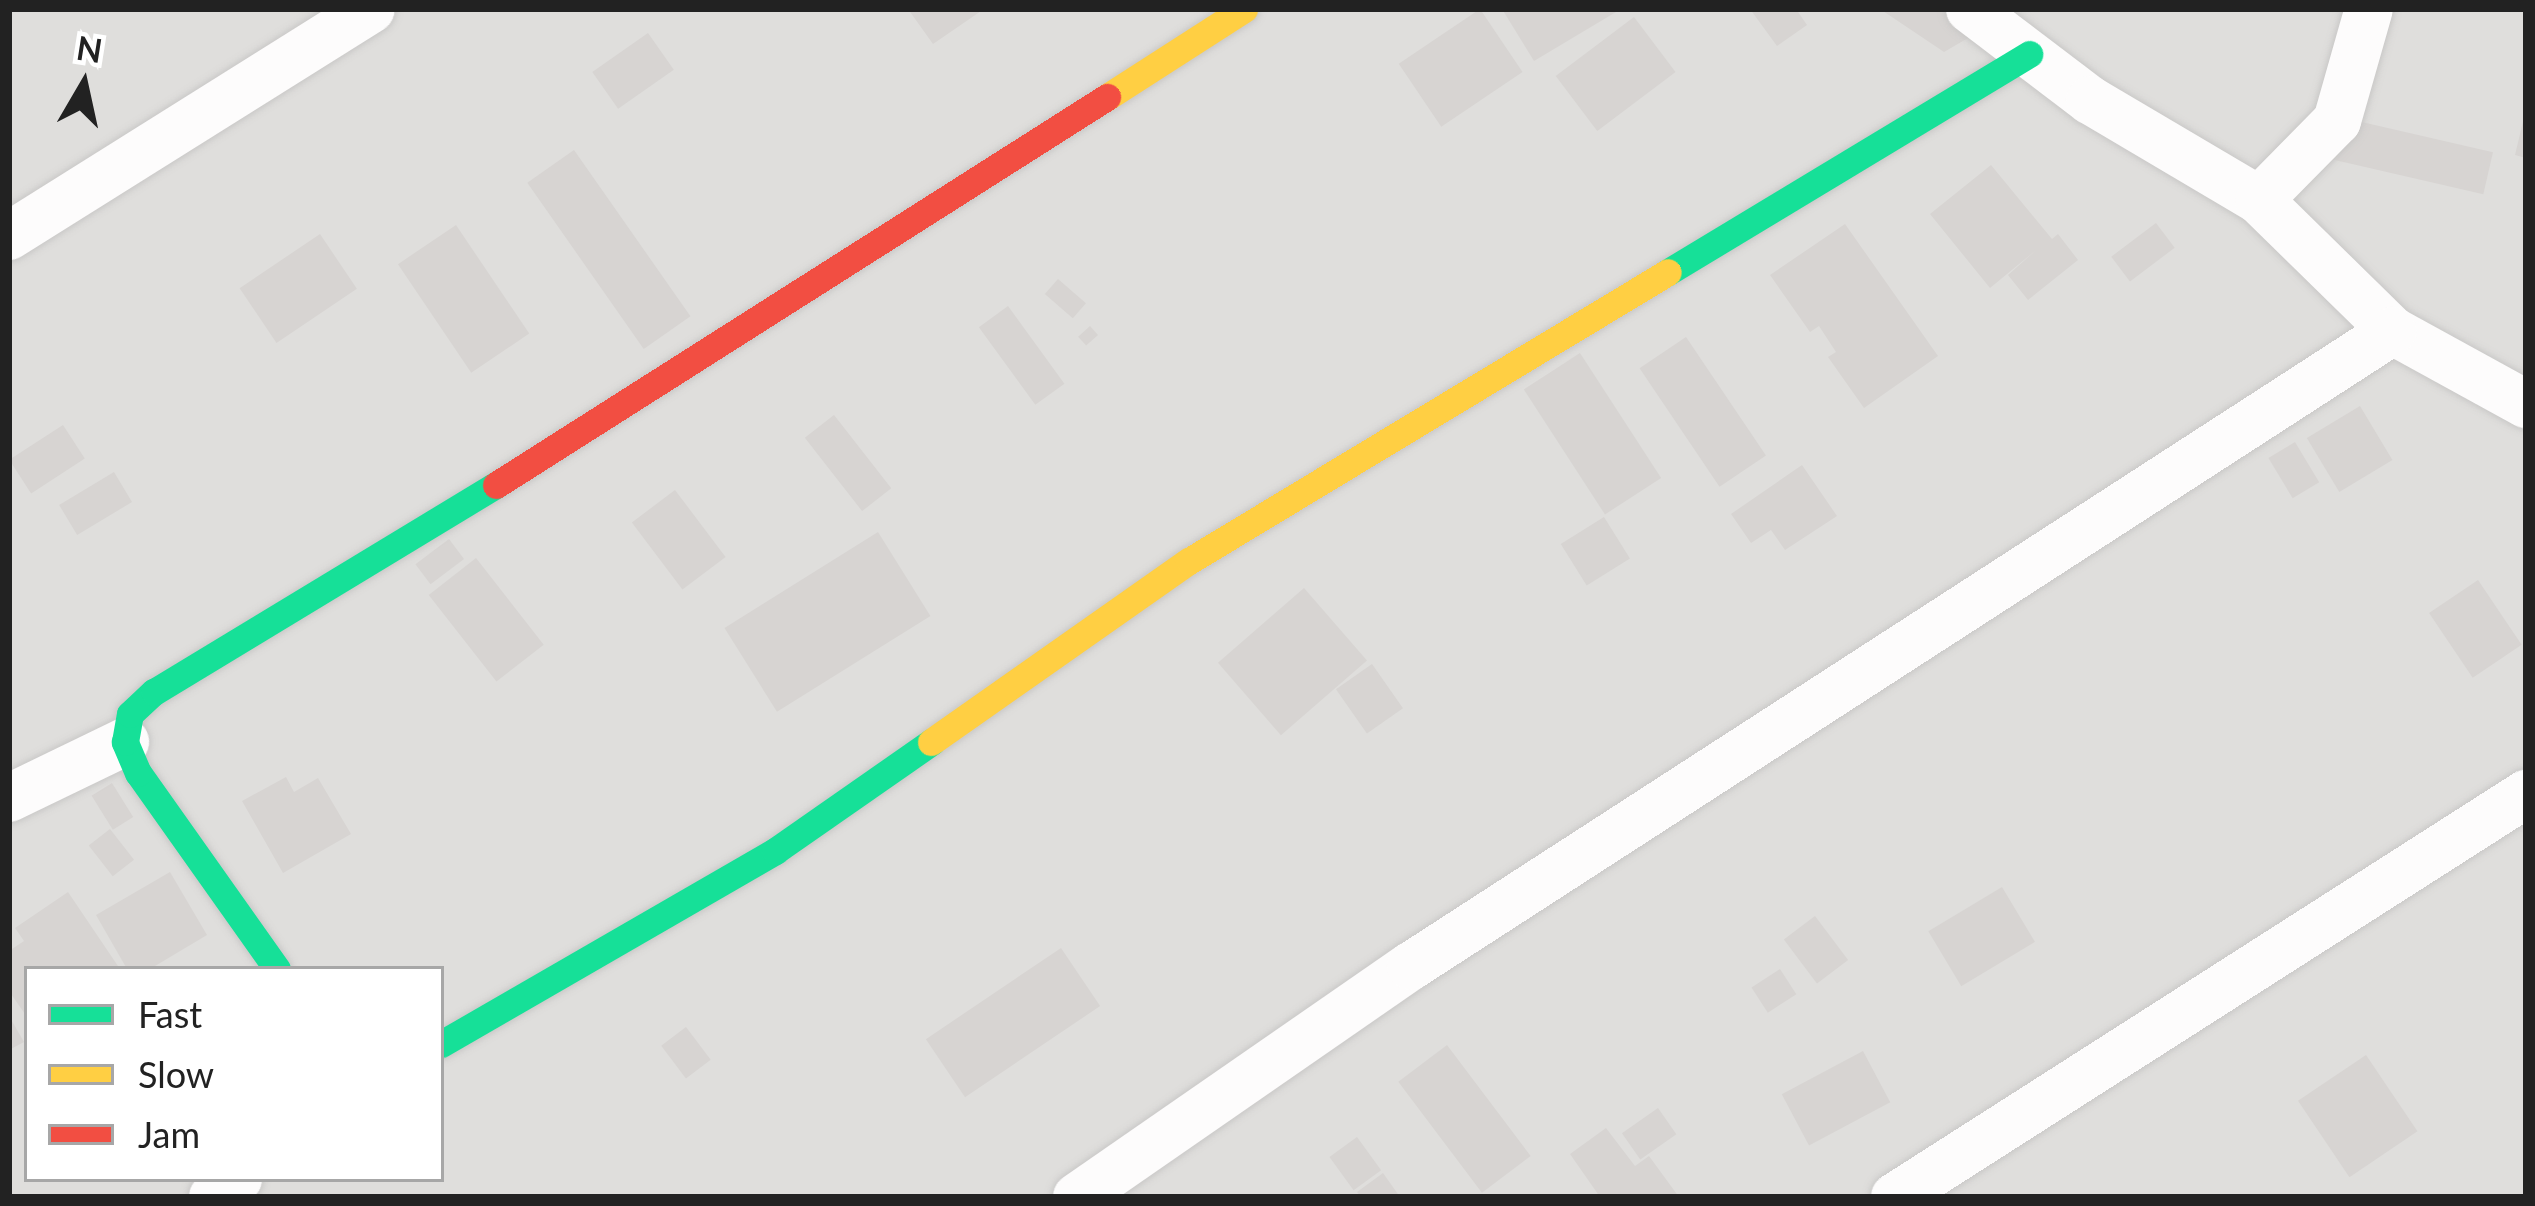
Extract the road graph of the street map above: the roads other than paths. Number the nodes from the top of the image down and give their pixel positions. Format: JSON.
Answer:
{"nodes":[{"id":1,"x":371,"y":9,"type":"edge"},
{"id":2,"x":1244,"y":9,"type":"edge"},
{"id":3,"x":1970,"y":9,"type":"edge"},
{"id":4,"x":2369,"y":9,"type":"edge"},
{"id":5,"x":2029,"y":54,"type":"junction"},
{"id":6,"x":2259,"y":200,"type":"junction"},
{"id":7,"x":9,"y":236,"type":"edge"},
{"id":8,"x":2393,"y":331,"type":"junction"},
{"id":9,"x":2526,"y":404,"type":"edge"},
{"id":10,"x":125,"y":742,"type":"junction"},
{"id":11,"x":2526,"y":794,"type":"edge"},
{"id":12,"x":9,"y":798,"type":"edge"},
{"id":13,"x":275,"y":966,"type":"edge"},
{"id":14,"x":444,"y":1042,"type":"edge"},
{"id":15,"x":1077,"y":1197,"type":"edge"},
{"id":16,"x":1895,"y":1197,"type":"edge"}],
"edges":[{"from":1,"to":7,"type":"street"},
{"from":2,"to":10,"type":"street"},
{"from":3,"to":5,"type":"street"},
{"from":4,"to":6,"type":"street"},
{"from":5,"to":6,"type":"street"},
{"from":5,"to":14,"type":"street"},
{"from":6,"to":8,"type":"street"},
{"from":8,"to":9,"type":"street"},
{"from":8,"to":15,"type":"street"},
{"from":10,"to":12,"type":"street"},
{"from":10,"to":13,"type":"street"},
{"from":11,"to":16,"type":"street"}]}
